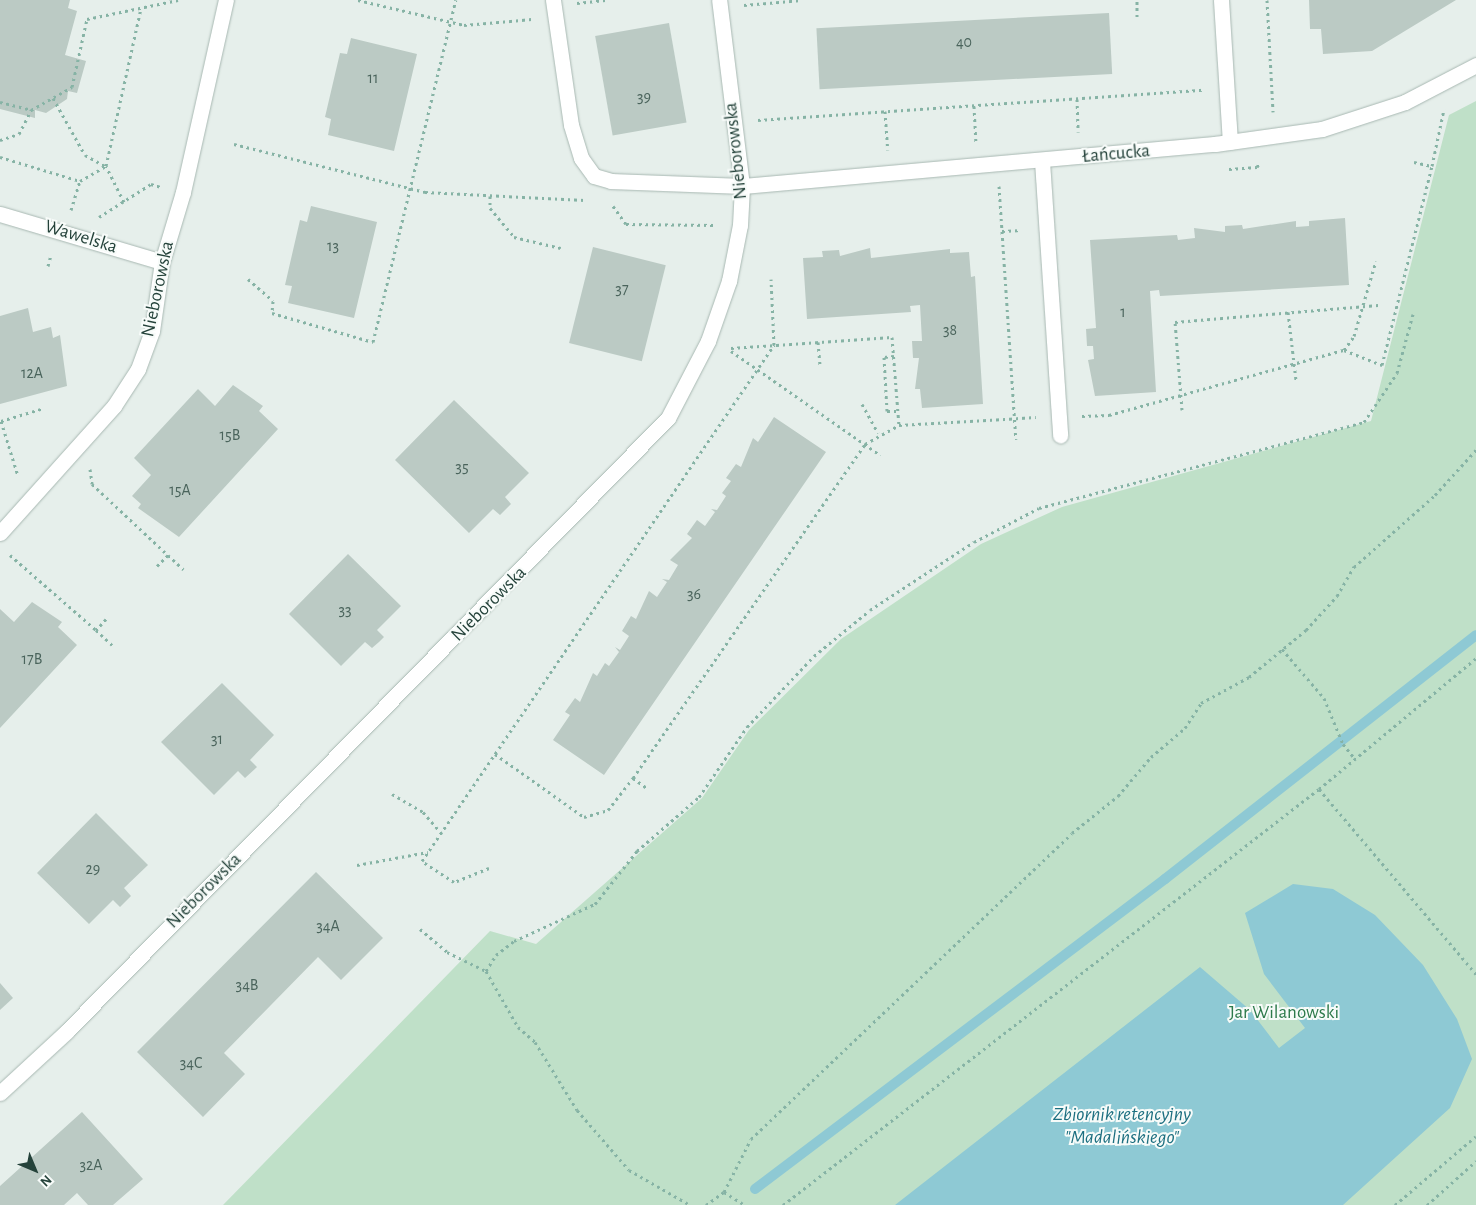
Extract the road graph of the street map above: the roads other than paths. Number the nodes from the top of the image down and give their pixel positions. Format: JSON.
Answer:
{"nodes":[{"id":1,"x":226,"y":0,"type":"edge"},
{"id":2,"x":554,"y":0,"type":"edge"},
{"id":3,"x":719,"y":0,"type":"edge"},
{"id":4,"x":1221,"y":0,"type":"edge"},
{"id":5,"x":1476,"y":64,"type":"edge"},
{"id":6,"x":1230,"y":142,"type":"junction"},
{"id":7,"x":1042,"y":161,"type":"junction"},
{"id":8,"x":742,"y":186,"type":"junction"},
{"id":9,"x":0,"y":214,"type":"edge"},
{"id":10,"x":162,"y":262,"type":"junction"},
{"id":11,"x":1060,"y":435,"type":"dead end"},
{"id":12,"x":0,"y":532,"type":"edge"},
{"id":13,"x":0,"y":1093,"type":"edge"}],
"edges":[{"from":1,"to":10,"type":"street","name":"Nieborowska"},
{"from":2,"to":8,"type":"street","name":"Łańcucka"},
{"from":3,"to":8,"type":"street","name":"Nieborowska"},
{"from":4,"to":6,"type":"street"},
{"from":5,"to":6,"type":"street","name":"Łańcucka"},
{"from":6,"to":7,"type":"street","name":"Łańcucka"},
{"from":7,"to":8,"type":"street","name":"Łańcucka"},
{"from":7,"to":11,"type":"street"},
{"from":8,"to":13,"type":"street","name":"Nieborowska"},
{"from":9,"to":10,"type":"street","name":"Wawelska"},
{"from":10,"to":12,"type":"street","name":"Nieborowska"}]}
